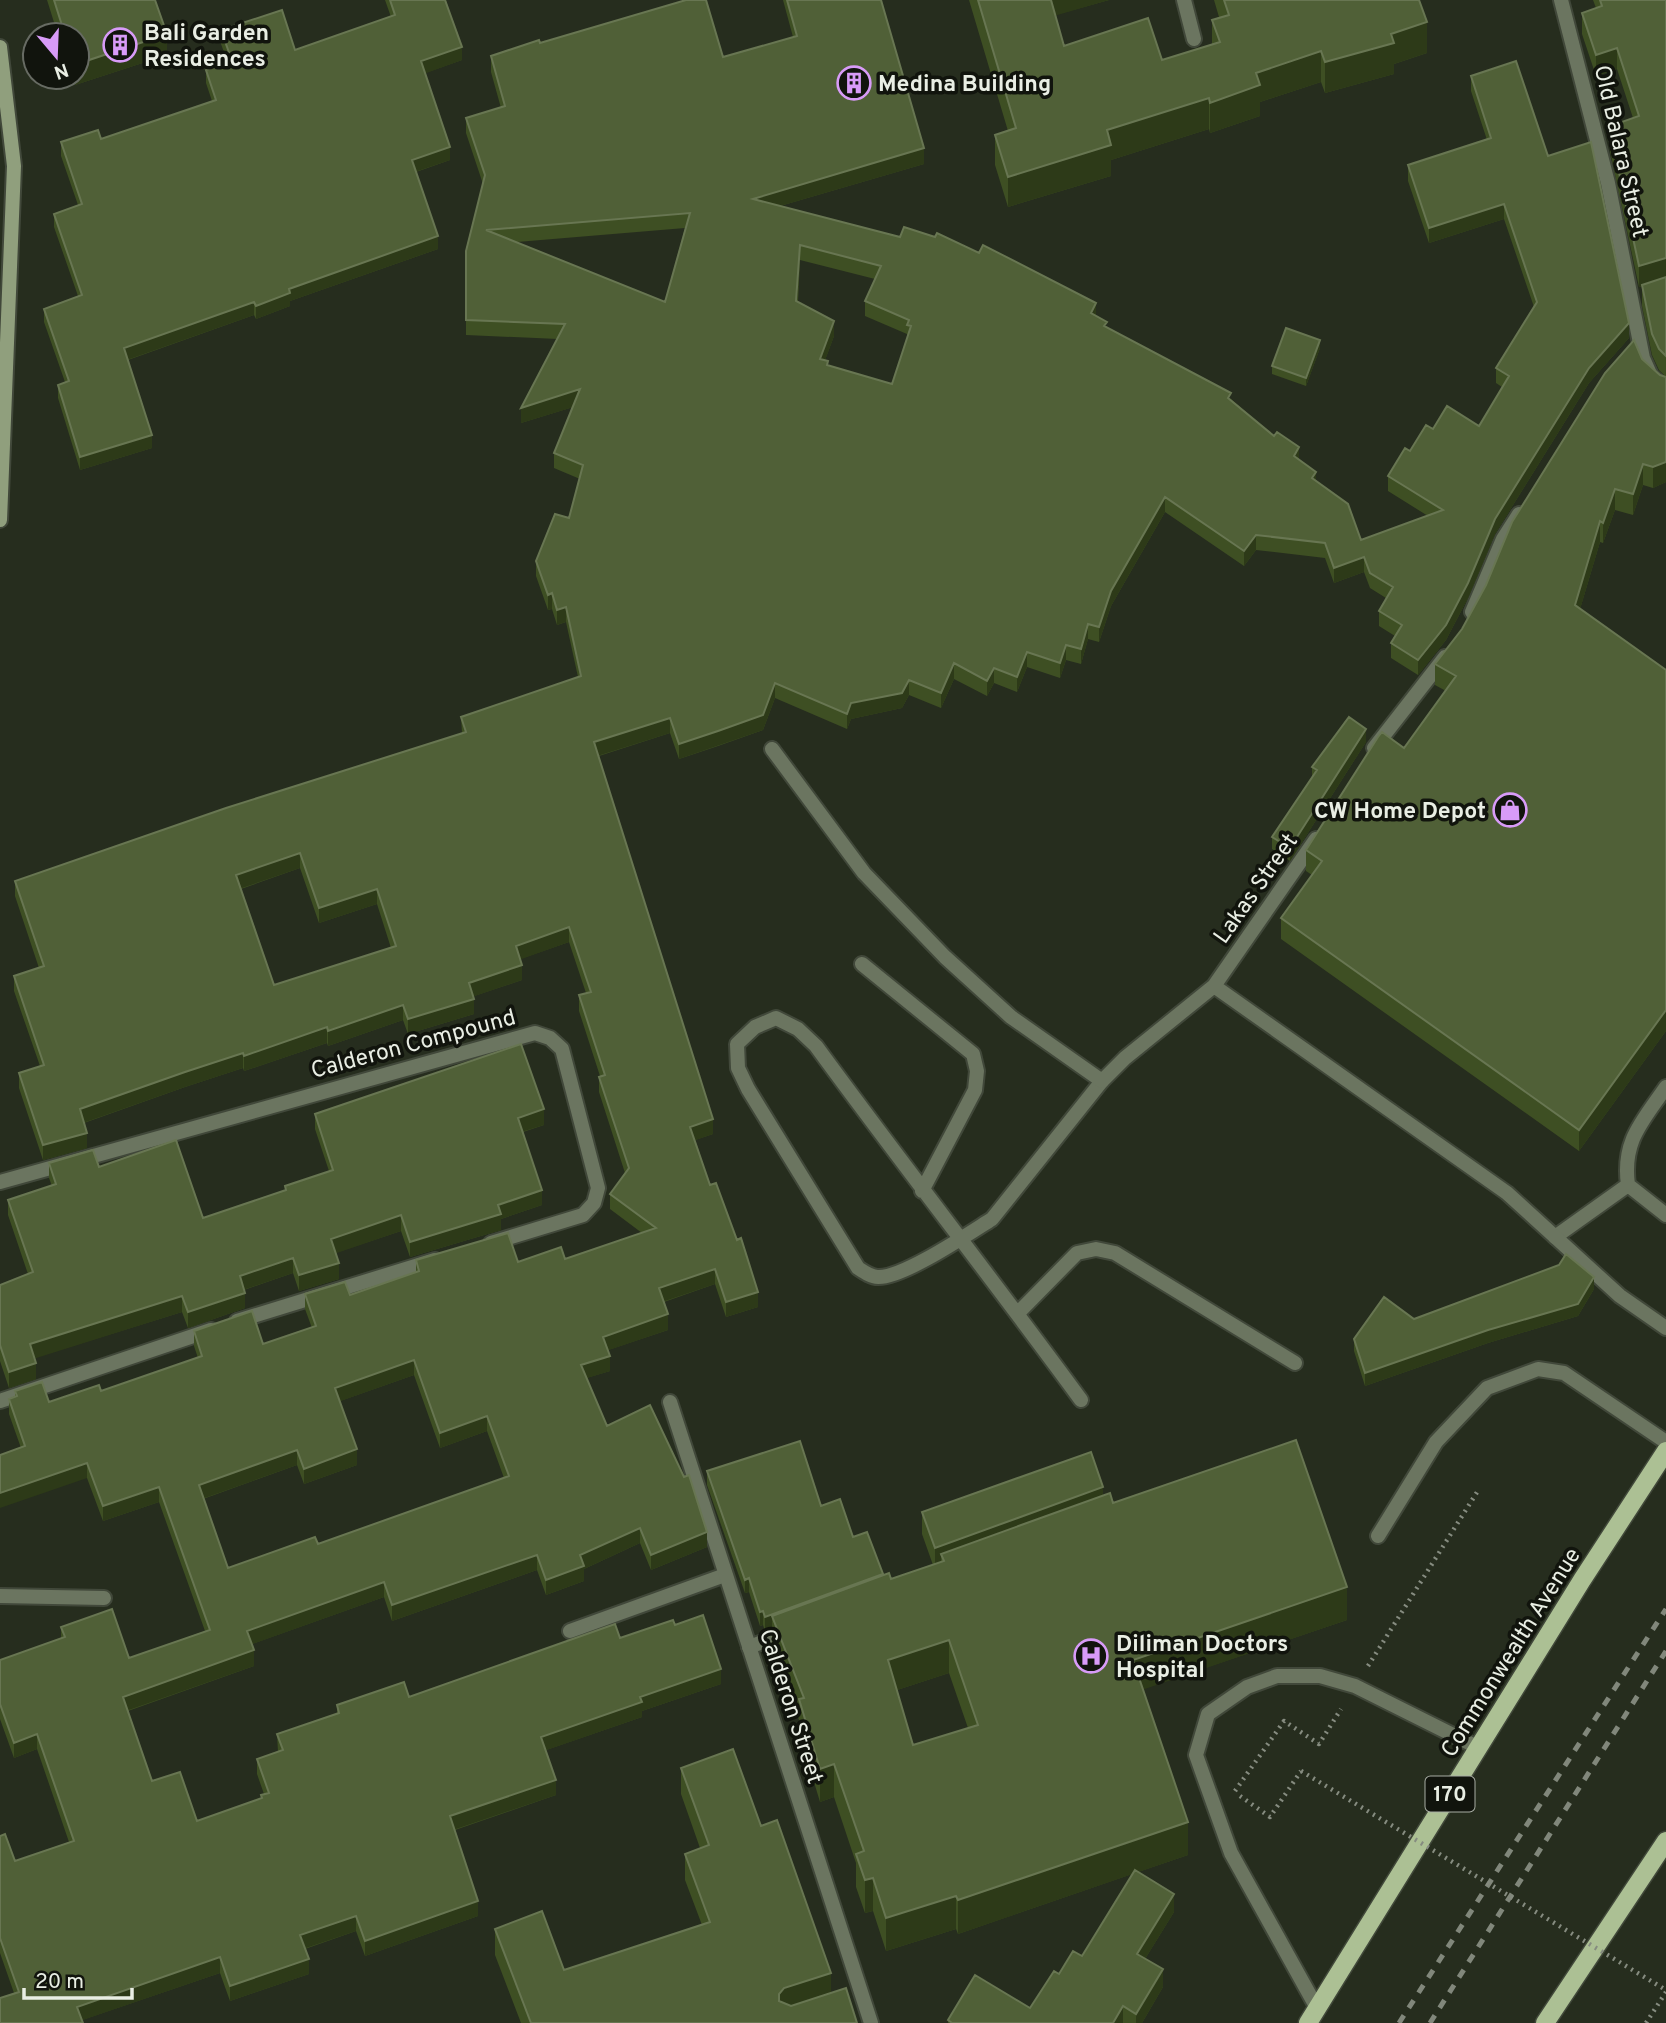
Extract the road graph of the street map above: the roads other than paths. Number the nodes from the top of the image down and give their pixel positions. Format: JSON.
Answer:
{"nodes":[{"id":1,"x":1184,"y":0,"type":"edge"},
{"id":2,"x":1561,"y":0,"type":"edge"},
{"id":3,"x":1194,"y":39,"type":"dead end"},
{"id":4,"x":0,"y":47,"type":"edge"},
{"id":5,"x":1666,"y":389,"type":"edge"},
{"id":6,"x":1524,"y":504,"type":"edge"},
{"id":7,"x":0,"y":520,"type":"edge"},
{"id":8,"x":1466,"y":624,"type":"edge"},
{"id":9,"x":1454,"y":645,"type":"edge"},
{"id":10,"x":772,"y":749,"type":"dead end"},
{"id":11,"x":1363,"y":763,"type":"edge"},
{"id":12,"x":1321,"y":831,"type":"edge"},
{"id":13,"x":862,"y":964,"type":"dead end"},
{"id":14,"x":1214,"y":986,"type":"junction"},
{"id":15,"x":1102,"y":1081,"type":"junction"},
{"id":16,"x":1666,"y":1087,"type":"edge"},
{"id":17,"x":0,"y":1182,"type":"edge"},
{"id":18,"x":1628,"y":1185,"type":"junction"},
{"id":19,"x":922,"y":1191,"type":"junction"},
{"id":20,"x":1666,"y":1214,"type":"edge"},
{"id":21,"x":1555,"y":1237,"type":"junction"},
{"id":22,"x":958,"y":1239,"type":"junction"},
{"id":23,"x":479,"y":1247,"type":"edge"},
{"id":24,"x":452,"y":1255,"type":"edge"},
{"id":25,"x":1018,"y":1313,"type":"junction"},
{"id":26,"x":1666,"y":1328,"type":"edge"},
{"id":27,"x":1295,"y":1363,"type":"dead end"},
{"id":28,"x":1081,"y":1400,"type":"dead end"},
{"id":29,"x":0,"y":1401,"type":"edge"},
{"id":30,"x":670,"y":1402,"type":"dead end"},
{"id":31,"x":1666,"y":1442,"type":"edge"},
{"id":32,"x":1666,"y":1451,"type":"edge"},
{"id":33,"x":1378,"y":1536,"type":"dead end"},
{"id":34,"x":725,"y":1575,"type":"junction"},
{"id":35,"x":0,"y":1596,"type":"edge"},
{"id":36,"x":104,"y":1598,"type":"dead end"},
{"id":37,"x":807,"y":1626,"type":"edge"},
{"id":38,"x":570,"y":1631,"type":"dead end"},
{"id":39,"x":749,"y":1647,"type":"junction"},
{"id":40,"x":1479,"y":1748,"type":"junction"},
{"id":41,"x":1666,"y":1841,"type":"edge"},
{"id":42,"x":1312,"y":2015,"type":"edge"},
{"id":43,"x":871,"y":2023,"type":"edge"},
{"id":44,"x":1545,"y":2023,"type":"edge"}],
"edges":[{"from":1,"to":3,"type":"street"},
{"from":2,"to":5,"type":"street","name":"Old Balara Street"},
{"from":4,"to":7,"type":"street"},
{"from":6,"to":8,"type":"street"},
{"from":9,"to":11,"type":"street"},
{"from":10,"to":15,"type":"street"},
{"from":12,"to":14,"type":"street","name":"Lakas Street"},
{"from":13,"to":19,"type":"street"},
{"from":14,"to":15,"type":"street","name":"Lakas Street"},
{"from":14,"to":21,"type":"street"},
{"from":15,"to":22,"type":"street","name":"Lakas Street"},
{"from":16,"to":18,"type":"street"},
{"from":17,"to":23,"type":"street","name":"Calderon Compound"},
{"from":18,"to":20,"type":"street"},
{"from":18,"to":21,"type":"street"},
{"from":19,"to":22,"type":"street"},
{"from":19,"to":22,"type":"street","name":"Lakas Street"},
{"from":21,"to":26,"type":"street"},
{"from":22,"to":25,"type":"street"},
{"from":24,"to":29,"type":"street"},
{"from":25,"to":27,"type":"street"},
{"from":25,"to":28,"type":"street"},
{"from":30,"to":34,"type":"street","name":"Calderon Street"},
{"from":31,"to":33,"type":"street"},
{"from":32,"to":40,"type":"main road","name":"Commonwealth Avenue","number":"170"},
{"from":34,"to":38,"type":"street"},
{"from":34,"to":39,"type":"street","name":"Calderon Street"},
{"from":35,"to":36,"type":"street"},
{"from":37,"to":39,"type":"street"},
{"from":39,"to":43,"type":"street","name":"Calderon Street"},
{"from":40,"to":42,"type":"main road","name":"Commonwealth Avenue","number":"170"},
{"from":40,"to":42,"type":"street"},
{"from":41,"to":44,"type":"main road"}]}
